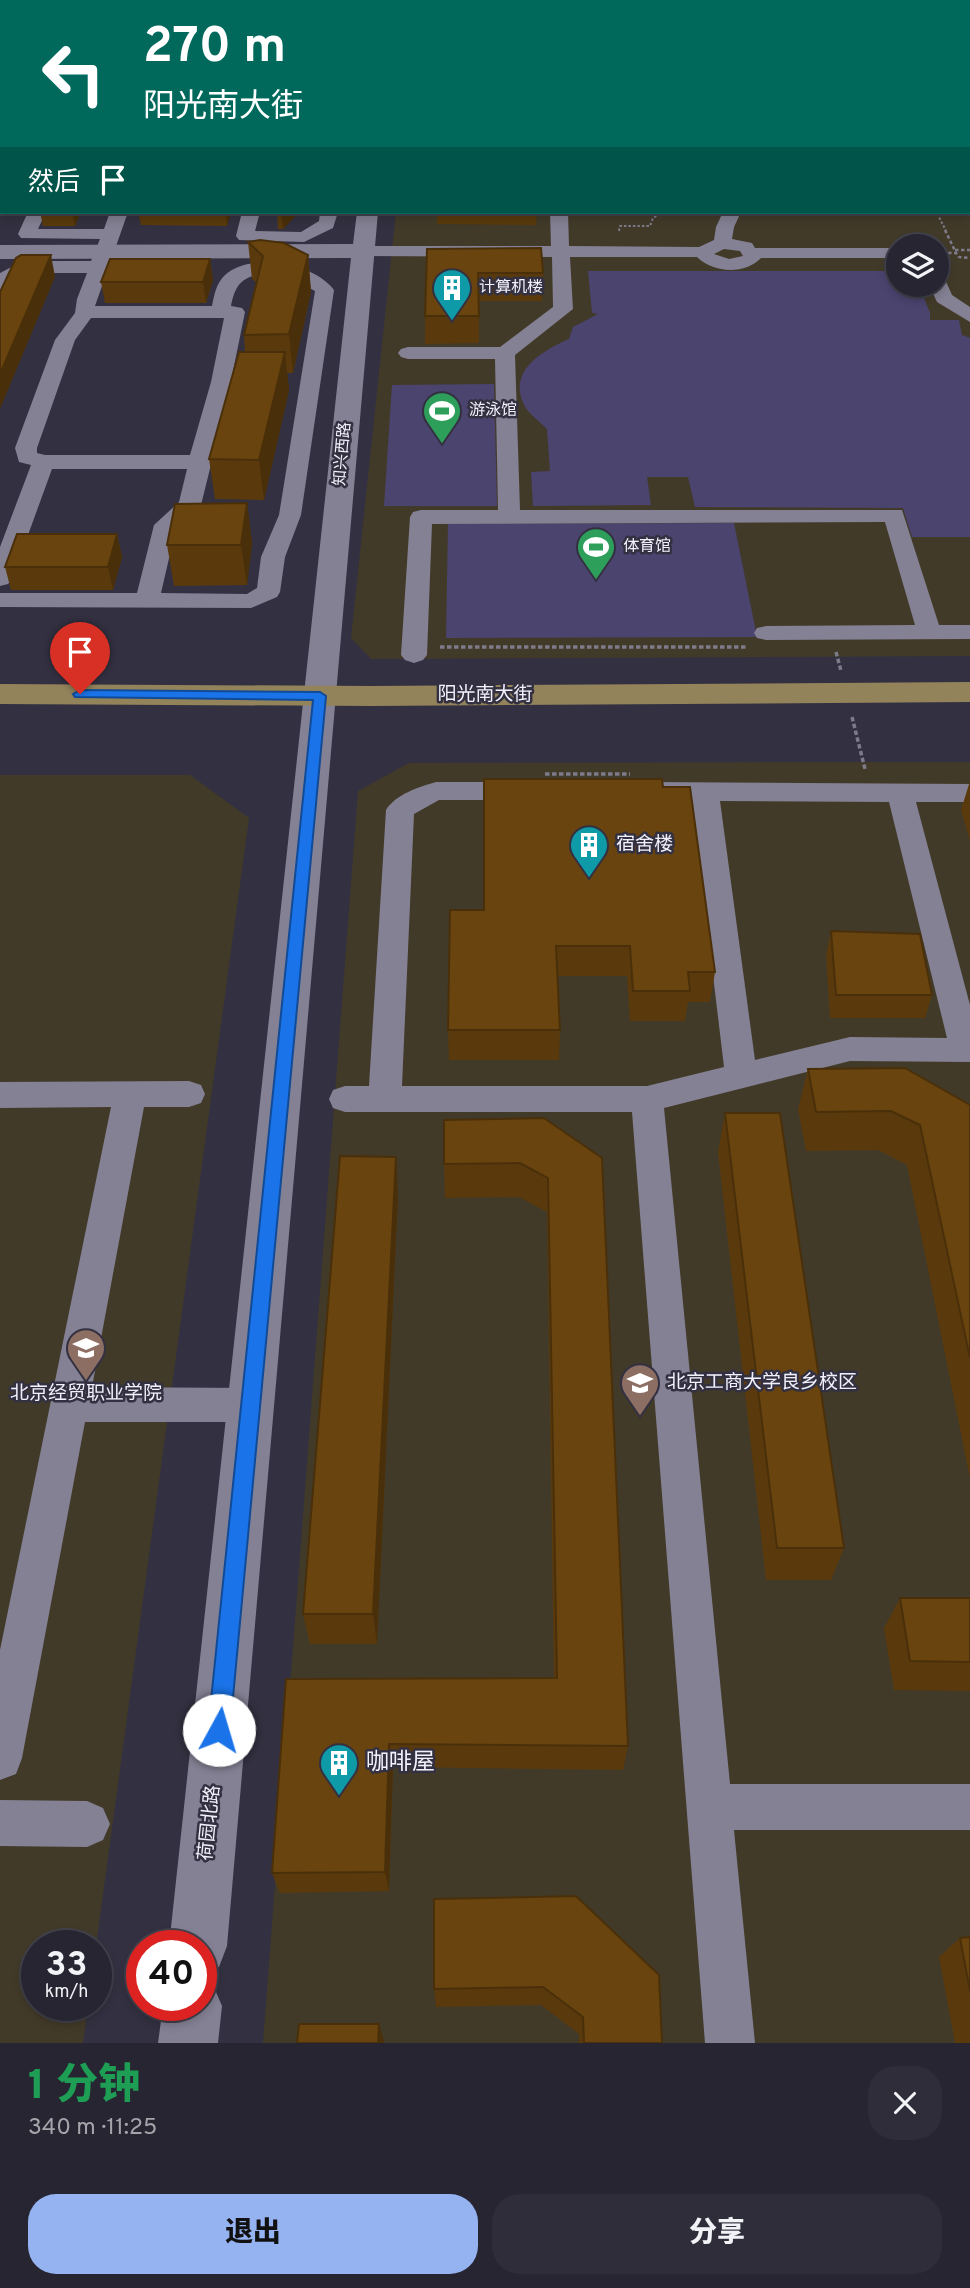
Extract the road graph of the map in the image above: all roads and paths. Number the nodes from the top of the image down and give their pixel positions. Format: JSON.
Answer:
{"nodes":[{"id":1,"x":18,"y":214,"type":"edge"},
{"id":2,"x":36,"y":214,"type":"edge"},
{"id":3,"x":119,"y":214,"type":"edge"},
{"id":4,"x":250,"y":214,"type":"edge"},
{"id":5,"x":329,"y":214,"type":"edge"},
{"id":6,"x":367,"y":214,"type":"edge"},
{"id":7,"x":559,"y":214,"type":"edge"},
{"id":8,"x":731,"y":214,"type":"edge"},
{"id":9,"x":930,"y":214,"type":"edge"},
{"id":10,"x":723,"y":243,"type":"junction"},
{"id":11,"x":970,"y":250,"type":"edge"},
{"id":12,"x":105,"y":251,"type":"junction"},
{"id":13,"x":362,"y":251,"type":"junction"},
{"id":14,"x":956,"y":251,"type":"junction"},
{"id":15,"x":0,"y":252,"type":"edge"},
{"id":16,"x":561,"y":252,"type":"junction"},
{"id":17,"x":704,"y":252,"type":"junction"},
{"id":18,"x":949,"y":252,"type":"edge"},
{"id":19,"x":753,"y":253,"type":"junction"},
{"id":20,"x":886,"y":253,"type":"edge"},
{"id":21,"x":970,"y":258,"type":"edge"},
{"id":22,"x":0,"y":293,"type":"edge"},
{"id":23,"x":944,"y":297,"type":"edge"},
{"id":24,"x":85,"y":312,"type":"junction"},
{"id":25,"x":220,"y":312,"type":"junction"},
{"id":26,"x":970,"y":316,"type":"edge"},
{"id":27,"x":408,"y":353,"type":"dead end"},
{"id":28,"x":505,"y":353,"type":"junction"},
{"id":29,"x":321,"y":381,"type":"junction"},
{"id":30,"x":221,"y":382,"type":"junction"},
{"id":31,"x":43,"y":462,"type":"junction"},
{"id":32,"x":199,"y":462,"type":"junction"},
{"id":33,"x":509,"y":517,"type":"junction"},
{"id":34,"x":0,"y":579,"type":"edge"},
{"id":35,"x":0,"y":600,"type":"edge"},
{"id":36,"x":147,"y":600,"type":"junction"},
{"id":37,"x":929,"y":632,"type":"junction"},
{"id":38,"x":970,"y":632,"type":"edge"},
{"id":39,"x":760,"y":640,"type":"joint"},
{"id":40,"x":414,"y":651,"type":"joint"},
{"id":41,"x":970,"y":692,"type":"edge"},
{"id":42,"x":0,"y":694,"type":"edge"},
{"id":43,"x":318,"y":708,"type":"junction"},
{"id":44,"x":970,"y":718,"type":"edge"},
{"id":45,"x":0,"y":719,"type":"edge"},
{"id":46,"x":557,"y":791,"type":"edge"},
{"id":47,"x":624,"y":791,"type":"edge"},
{"id":48,"x":705,"y":792,"type":"junction"},
{"id":49,"x":900,"y":793,"type":"junction"},
{"id":50,"x":970,"y":793,"type":"edge"},
{"id":51,"x":968,"y":1050,"type":"edge"},
{"id":52,"x":741,"y":1076,"type":"junction"},
{"id":53,"x":130,"y":1094,"type":"junction"},
{"id":54,"x":188,"y":1094,"type":"dead end"},
{"id":55,"x":0,"y":1095,"type":"edge"},
{"id":56,"x":345,"y":1099,"type":"dead end"},
{"id":57,"x":385,"y":1099,"type":"junction"},
{"id":58,"x":648,"y":1099,"type":"junction"},
{"id":59,"x":69,"y":1404,"type":"junction"},
{"id":60,"x":250,"y":1405,"type":"junction"},
{"id":61,"x":0,"y":1758,"type":"edge"},
{"id":62,"x":710,"y":1807,"type":"junction"},
{"id":63,"x":970,"y":1807,"type":"edge"},
{"id":64,"x":0,"y":1823,"type":"edge"},
{"id":65,"x":87,"y":1824,"type":"dead end"},
{"id":66,"x":200,"y":1930,"type":"edge"},
{"id":67,"x":190,"y":2021,"type":"edge"},
{"id":68,"x":188,"y":2043,"type":"edge"},
{"id":69,"x":730,"y":2043,"type":"edge"}],
"edges":[{"from":1,"to":15,"type":"street"},
{"from":2,"to":12,"type":"street"},
{"from":3,"to":12,"type":"street"},
{"from":4,"to":5,"type":"street"},
{"from":6,"to":13,"type":"street","name":"知兴西路"},
{"from":7,"to":16,"type":"street"},
{"from":8,"to":10,"type":"street"},
{"from":9,"to":14,"type":"path"},
{"from":10,"to":17,"type":"street"},
{"from":10,"to":19,"type":"street"},
{"from":11,"to":14,"type":"path"},
{"from":12,"to":13,"type":"street"},
{"from":12,"to":15,"type":"street"},
{"from":12,"to":22,"type":"street"},
{"from":12,"to":24,"type":"street"},
{"from":13,"to":16,"type":"street"},
{"from":13,"to":43,"type":"street","name":"知兴西路"},
{"from":14,"to":18,"type":"path"},
{"from":14,"to":21,"type":"path"},
{"from":16,"to":17,"type":"street"},
{"from":16,"to":28,"type":"street"},
{"from":17,"to":19,"type":"street"},
{"from":19,"to":20,"type":"street"},
{"from":23,"to":26,"type":"street"},
{"from":24,"to":25,"type":"street"},
{"from":24,"to":31,"type":"street"},
{"from":25,"to":29,"type":"street"},
{"from":25,"to":30,"type":"street"},
{"from":27,"to":28,"type":"street"},
{"from":28,"to":33,"type":"street"},
{"from":29,"to":30,"type":"street"},
{"from":29,"to":36,"type":"street"},
{"from":30,"to":32,"type":"street"},
{"from":31,"to":32,"type":"street"},
{"from":31,"to":34,"type":"street"},
{"from":32,"to":36,"type":"street"},
{"from":33,"to":37,"type":"street"},
{"from":33,"to":40,"type":"street"},
{"from":35,"to":36,"type":"street"},
{"from":37,"to":38,"type":"street"},
{"from":37,"to":39,"type":"street"},
{"from":39,"to":40,"type":"path"},
{"from":41,"to":43,"type":"main road","name":"阳光南大街"},
{"from":42,"to":43,"type":"main road","name":"阳光南大街"},
{"from":43,"to":44,"type":"main road","name":"阳光南大街"},
{"from":43,"to":45,"type":"main road","name":"阳光南大街"},
{"from":43,"to":60,"type":"street","name":"荷园北路"},
{"from":46,"to":57,"type":"street"},
{"from":47,"to":48,"type":"street"},
{"from":48,"to":49,"type":"street"},
{"from":48,"to":52,"type":"street"},
{"from":49,"to":50,"type":"street"},
{"from":49,"to":51,"type":"street"},
{"from":51,"to":52,"type":"street"},
{"from":52,"to":58,"type":"street"},
{"from":53,"to":54,"type":"street"},
{"from":53,"to":55,"type":"street"},
{"from":53,"to":59,"type":"street"},
{"from":56,"to":57,"type":"street"},
{"from":57,"to":58,"type":"street"},
{"from":58,"to":62,"type":"street"},
{"from":59,"to":60,"type":"street"},
{"from":59,"to":61,"type":"street"},
{"from":60,"to":66,"type":"street","name":"荷园北路"},
{"from":62,"to":63,"type":"street"},
{"from":62,"to":69,"type":"street"},
{"from":64,"to":65,"type":"street"},
{"from":67,"to":68,"type":"street"}]}
